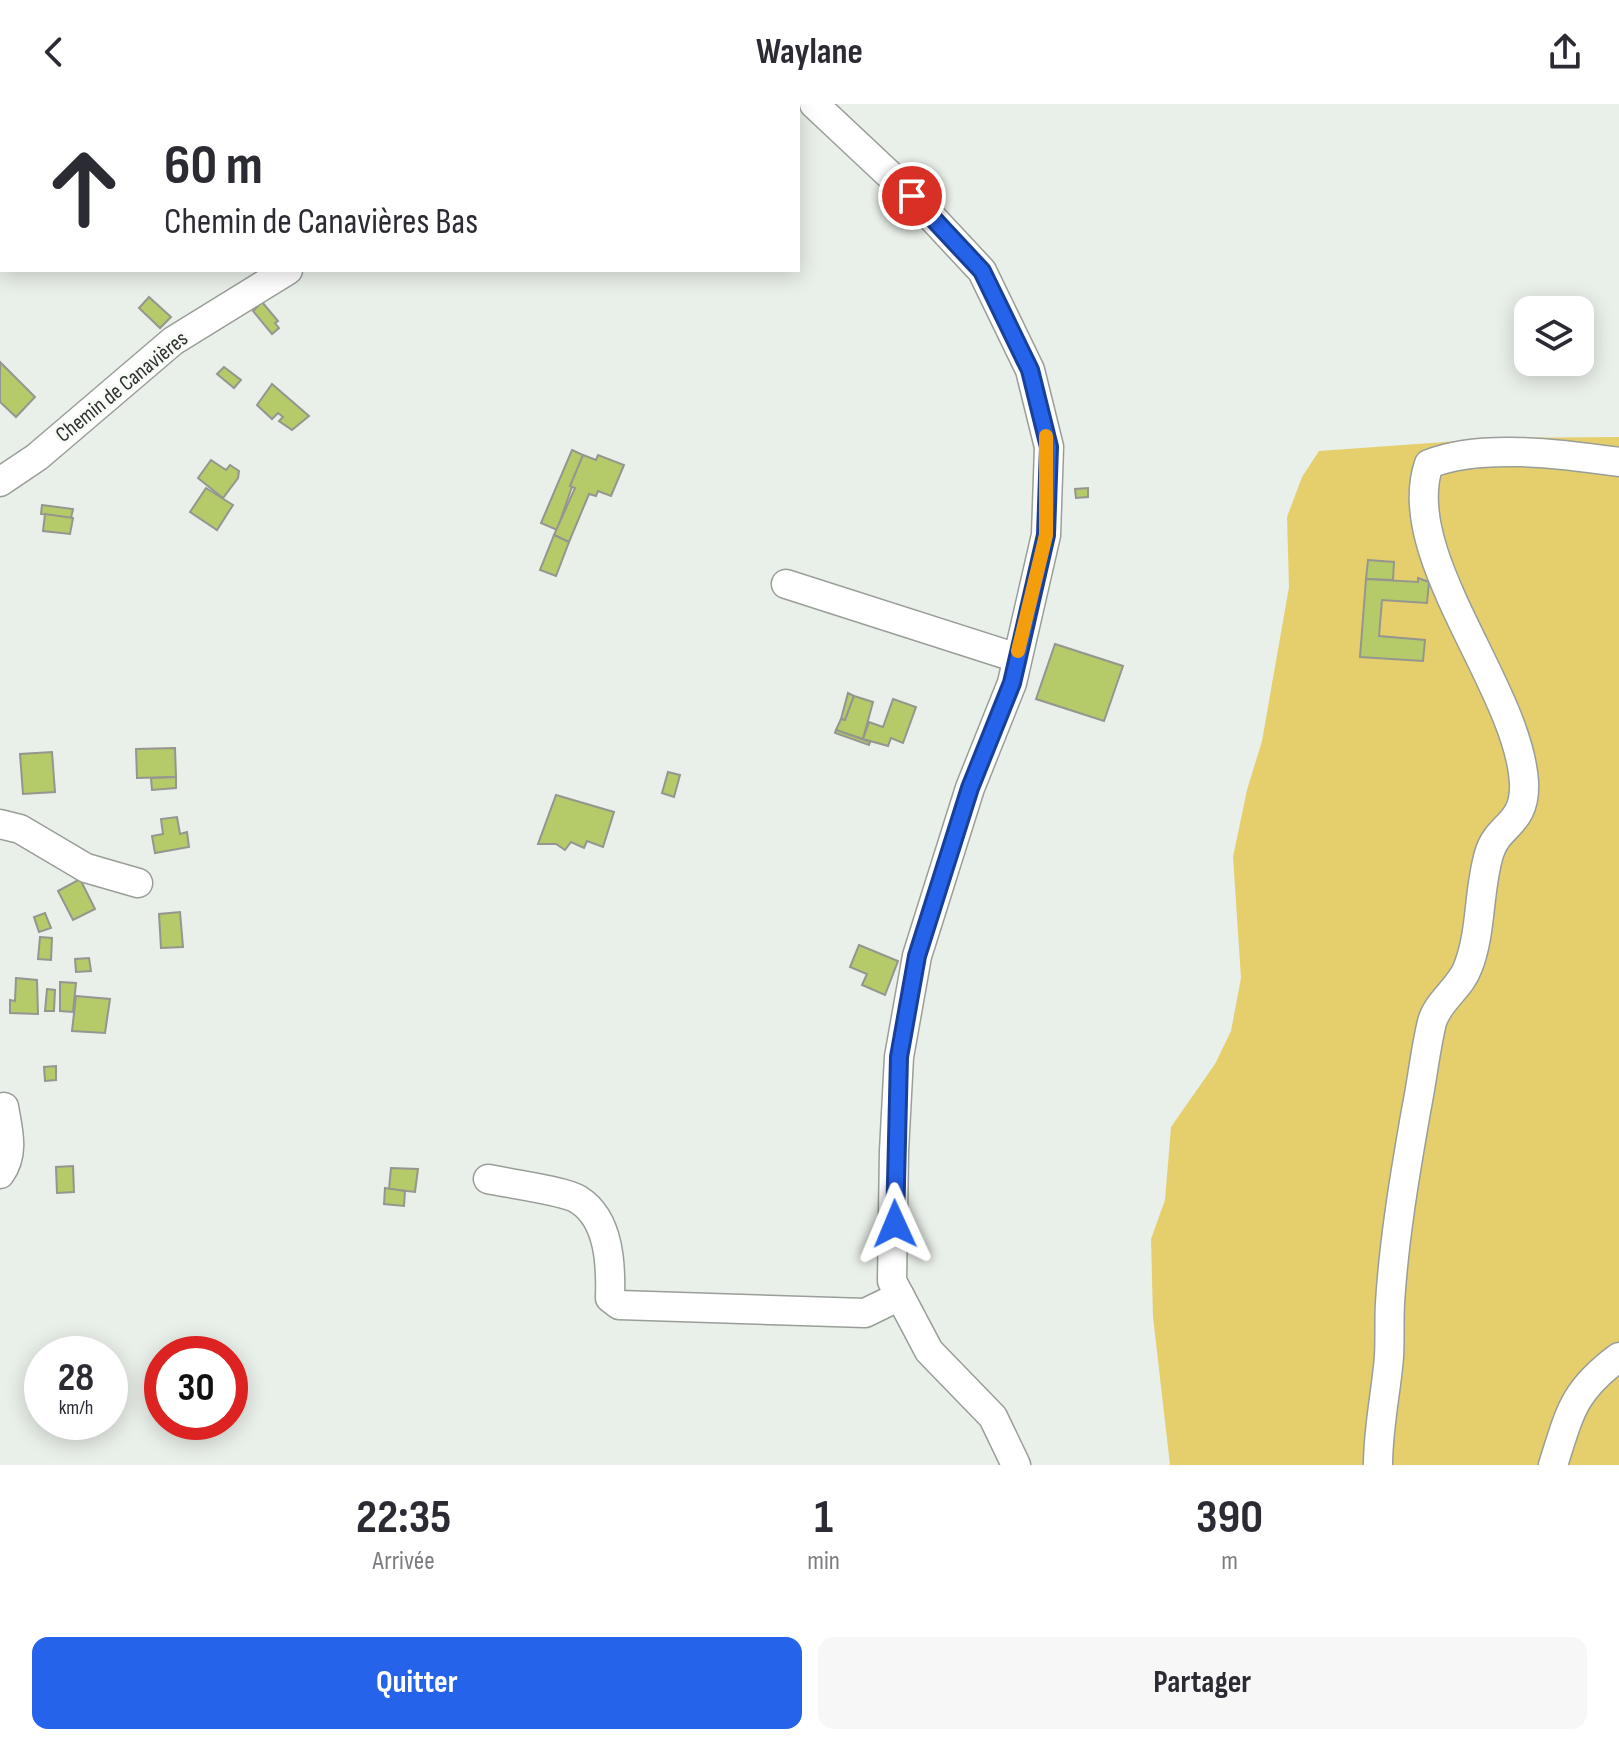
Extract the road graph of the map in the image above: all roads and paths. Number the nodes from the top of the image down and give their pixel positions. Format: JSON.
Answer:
{"nodes":[{"id":1,"x":814,"y":104,"type":"edge"},
{"id":2,"x":280,"y":272,"type":"edge"},
{"id":3,"x":1619,"y":462,"type":"edge"},
{"id":4,"x":0,"y":482,"type":"edge"},
{"id":5,"x":786,"y":584,"type":"dead end"},
{"id":6,"x":1017,"y":658,"type":"junction"},
{"id":7,"x":0,"y":824,"type":"edge"},
{"id":8,"x":138,"y":883,"type":"dead end"},
{"id":9,"x":4,"y":1107,"type":"dead end"},
{"id":10,"x":0,"y":1174,"type":"edge"},
{"id":11,"x":488,"y":1179,"type":"dead end"},
{"id":12,"x":900,"y":1296,"type":"junction"},
{"id":13,"x":1619,"y":1357,"type":"edge"},
{"id":14,"x":1016,"y":1465,"type":"edge"},
{"id":15,"x":1378,"y":1465,"type":"edge"},
{"id":16,"x":1553,"y":1465,"type":"edge"}],
"edges":[{"from":1,"to":6,"type":"street"},
{"from":2,"to":4,"type":"street","name":"Chemin de Canavières"},
{"from":3,"to":15,"type":"street"},
{"from":5,"to":6,"type":"street"},
{"from":6,"to":12,"type":"street"},
{"from":7,"to":8,"type":"street"},
{"from":9,"to":10,"type":"street"},
{"from":11,"to":12,"type":"street"},
{"from":12,"to":14,"type":"street"},
{"from":13,"to":16,"type":"street"}]}
